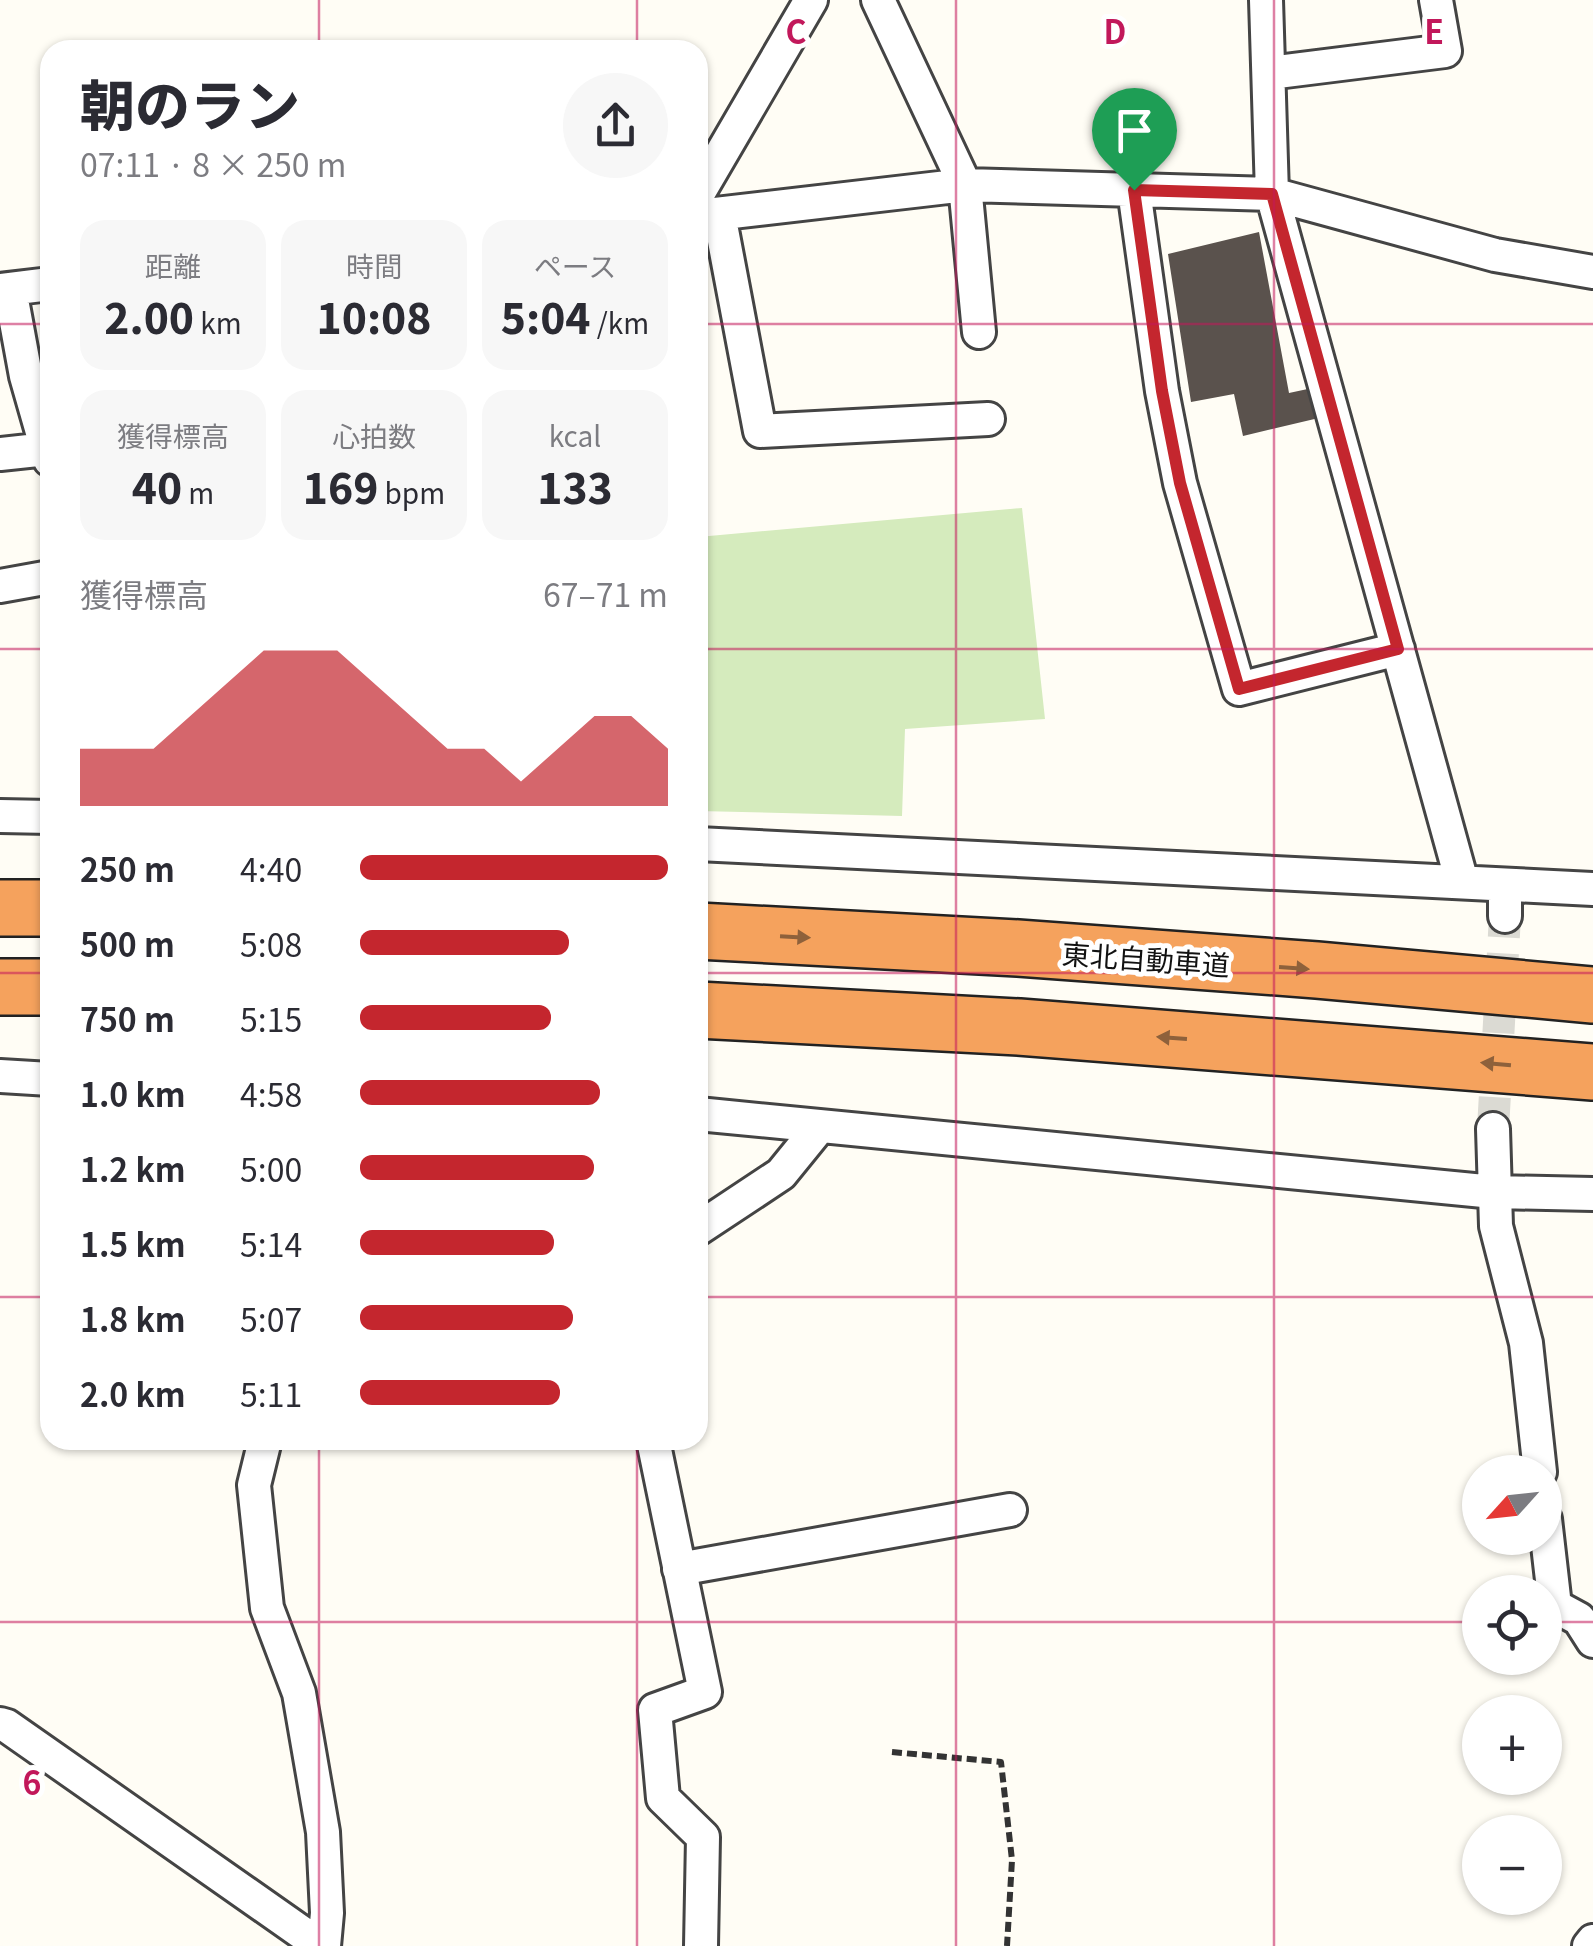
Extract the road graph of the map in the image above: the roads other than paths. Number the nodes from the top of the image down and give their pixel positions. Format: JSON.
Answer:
{"nodes":[{"id":1,"x":811,"y":0,"type":"edge"},
{"id":2,"x":878,"y":0,"type":"edge"},
{"id":3,"x":1266,"y":0,"type":"edge"},
{"id":4,"x":1436,"y":0,"type":"edge"},
{"id":5,"x":1269,"y":73,"type":"junction"},
{"id":6,"x":965,"y":185,"type":"junction"},
{"id":7,"x":1134,"y":190,"type":"junction"},
{"id":8,"x":1272,"y":194,"type":"junction"},
{"id":9,"x":708,"y":200,"type":"edge"},
{"id":10,"x":708,"y":208,"type":"edge"},
{"id":11,"x":708,"y":224,"type":"edge"},
{"id":12,"x":1593,"y":272,"type":"edge"},
{"id":13,"x":40,"y":285,"type":"edge"},
{"id":14,"x":5,"y":290,"type":"edge"},
{"id":15,"x":980,"y":332,"type":"dead end"},
{"id":16,"x":40,"y":391,"type":"edge"},
{"id":17,"x":988,"y":419,"type":"dead end"},
{"id":18,"x":0,"y":454,"type":"edge"},
{"id":19,"x":40,"y":454,"type":"edge"},
{"id":20,"x":40,"y":579,"type":"edge"},
{"id":21,"x":0,"y":586,"type":"edge"},
{"id":22,"x":1398,"y":649,"type":"junction"},
{"id":23,"x":0,"y":816,"type":"edge"},
{"id":24,"x":40,"y":817,"type":"edge"},
{"id":25,"x":708,"y":844,"type":"edge"},
{"id":26,"x":1462,"y":882,"type":"junction"},
{"id":27,"x":1593,"y":890,"type":"edge"},
{"id":28,"x":0,"y":908,"type":"edge"},
{"id":29,"x":40,"y":908,"type":"edge"},
{"id":30,"x":708,"y":933,"type":"edge"},
{"id":31,"x":0,"y":987,"type":"edge"},
{"id":32,"x":40,"y":987,"type":"edge"},
{"id":33,"x":1593,"y":994,"type":"edge"},
{"id":34,"x":708,"y":1011,"type":"edge"},
{"id":35,"x":1593,"y":1072,"type":"edge"},
{"id":36,"x":0,"y":1076,"type":"edge"},
{"id":37,"x":40,"y":1078,"type":"edge"},
{"id":38,"x":708,"y":1115,"type":"edge"},
{"id":39,"x":820,"y":1126,"type":"junction"},
{"id":40,"x":1492,"y":1129,"type":"tunnel mouth"},
{"id":41,"x":1494,"y":1192,"type":"junction"},
{"id":42,"x":1593,"y":1194,"type":"edge"},
{"id":43,"x":708,"y":1222,"type":"edge"},
{"id":44,"x":262,"y":1450,"type":"edge"},
{"id":45,"x":655,"y":1450,"type":"edge"},
{"id":46,"x":1538,"y":1455,"type":"edge"},
{"id":47,"x":1010,"y":1510,"type":"dead end"},
{"id":48,"x":1549,"y":1555,"type":"edge"},
{"id":49,"x":679,"y":1569,"type":"junction"},
{"id":50,"x":1593,"y":1641,"type":"edge"},
{"id":51,"x":0,"y":1724,"type":"edge"},
{"id":52,"x":323,"y":1946,"type":"edge"},
{"id":53,"x":701,"y":1946,"type":"edge"}],
"edges":[{"from":1,"to":9,"type":"street"},
{"from":2,"to":6,"type":"street"},
{"from":3,"to":5,"type":"street"},
{"from":4,"to":5,"type":"street"},
{"from":5,"to":8,"type":"street"},
{"from":6,"to":7,"type":"street"},
{"from":6,"to":10,"type":"street"},
{"from":6,"to":15,"type":"street"},
{"from":7,"to":8,"type":"street"},
{"from":7,"to":22,"type":"street"},
{"from":8,"to":12,"type":"street"},
{"from":8,"to":22,"type":"street"},
{"from":11,"to":17,"type":"street"},
{"from":13,"to":14,"type":"street"},
{"from":14,"to":16,"type":"street"},
{"from":18,"to":19,"type":"street"},
{"from":20,"to":21,"type":"street"},
{"from":22,"to":26,"type":"street"},
{"from":23,"to":24,"type":"street"},
{"from":25,"to":26,"type":"street"},
{"from":26,"to":27,"type":"street"},
{"from":28,"to":29,"type":"highway"},
{"from":30,"to":33,"type":"highway","name":"東北自動車道","one_way":true},
{"from":31,"to":32,"type":"highway"},
{"from":35,"to":34,"type":"highway","one_way":true},
{"from":36,"to":37,"type":"street"},
{"from":38,"to":39,"type":"street"},
{"from":39,"to":41,"type":"street"},
{"from":39,"to":43,"type":"street"},
{"from":40,"to":41,"type":"street"},
{"from":41,"to":42,"type":"street"},
{"from":41,"to":46,"type":"street"},
{"from":44,"to":52,"type":"street"},
{"from":45,"to":49,"type":"street"},
{"from":47,"to":49,"type":"street"},
{"from":48,"to":50,"type":"street"},
{"from":49,"to":53,"type":"street"},
{"from":51,"to":52,"type":"street"}]}
